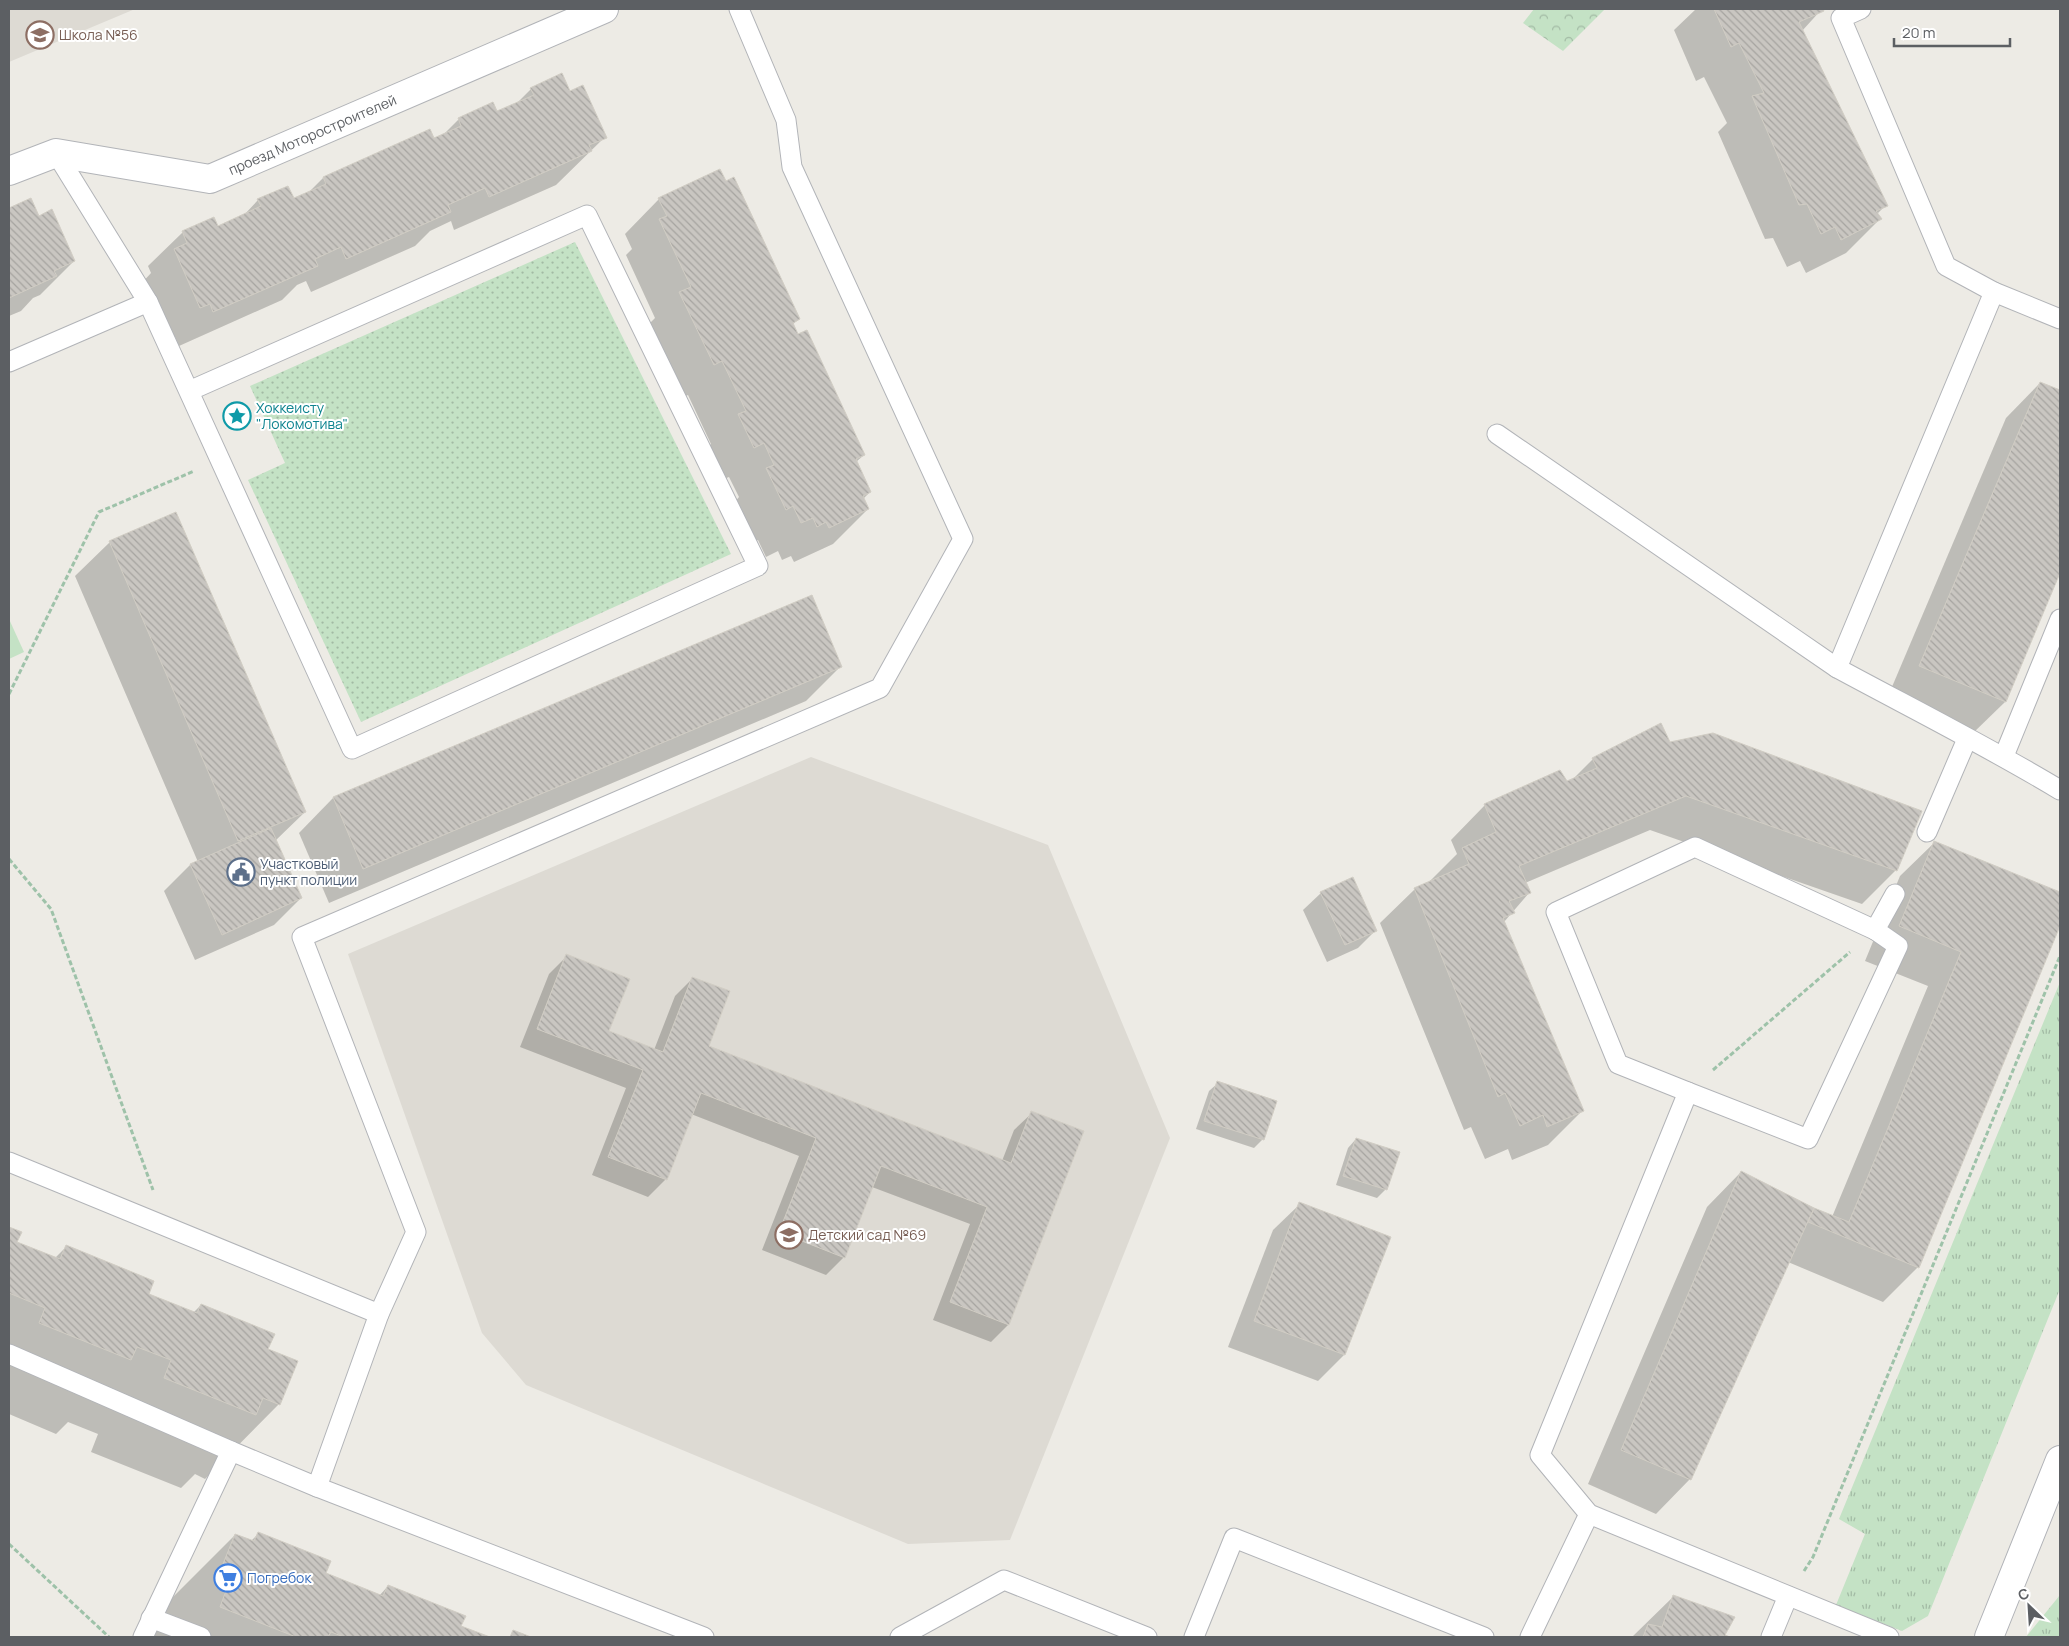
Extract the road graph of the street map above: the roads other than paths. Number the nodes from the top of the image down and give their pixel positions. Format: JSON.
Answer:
{"nodes":[{"id":1,"x":604,"y":9,"type":"edge"},
{"id":2,"x":739,"y":9,"type":"edge"},
{"id":3,"x":1861,"y":9,"type":"edge"},
{"id":4,"x":56,"y":153,"type":"junction"},
{"id":5,"x":9,"y":171,"type":"edge"},
{"id":6,"x":1994,"y":292,"type":"junction"},
{"id":7,"x":148,"y":302,"type":"junction"},
{"id":8,"x":2060,"y":319,"type":"edge"},
{"id":9,"x":9,"y":362,"type":"edge"},
{"id":10,"x":189,"y":391,"type":"junction"},
{"id":11,"x":1497,"y":434,"type":"dead end"},
{"id":12,"x":2060,"y":619,"type":"edge"},
{"id":13,"x":1837,"y":668,"type":"junction"},
{"id":14,"x":1967,"y":739,"type":"junction"},
{"id":15,"x":2004,"y":756,"type":"junction"},
{"id":16,"x":2060,"y":790,"type":"edge"},
{"id":17,"x":1927,"y":832,"type":"dead end"},
{"id":18,"x":1895,"y":894,"type":"dead end"},
{"id":19,"x":1875,"y":930,"type":"junction"},
{"id":20,"x":1688,"y":1092,"type":"junction"},
{"id":21,"x":9,"y":1162,"type":"edge"},
{"id":22,"x":379,"y":1314,"type":"junction"},
{"id":23,"x":9,"y":1354,"type":"edge"},
{"id":24,"x":231,"y":1451,"type":"junction"},
{"id":25,"x":2060,"y":1460,"type":"edge"},
{"id":26,"x":317,"y":1487,"type":"junction"},
{"id":27,"x":1588,"y":1514,"type":"junction"},
{"id":28,"x":1788,"y":1596,"type":"junction"},
{"id":29,"x":151,"y":1618,"type":"junction"},
{"id":30,"x":143,"y":1637,"type":"edge"},
{"id":31,"x":201,"y":1637,"type":"edge"},
{"id":32,"x":704,"y":1637,"type":"edge"},
{"id":33,"x":900,"y":1637,"type":"edge"},
{"id":34,"x":1146,"y":1637,"type":"edge"},
{"id":35,"x":1194,"y":1637,"type":"edge"},
{"id":36,"x":1484,"y":1637,"type":"edge"},
{"id":37,"x":1530,"y":1637,"type":"edge"},
{"id":38,"x":1772,"y":1637,"type":"edge"},
{"id":39,"x":1889,"y":1637,"type":"edge"},
{"id":40,"x":1989,"y":1637,"type":"edge"}],
"edges":[{"from":1,"to":4,"type":"street","name":"проезд Моторостроителей"},
{"from":2,"to":22,"type":"lane"},
{"from":3,"to":6,"type":"lane"},
{"from":4,"to":5,"type":"street"},
{"from":4,"to":7,"type":"lane"},
{"from":6,"to":8,"type":"lane"},
{"from":6,"to":13,"type":"lane"},
{"from":7,"to":9,"type":"lane"},
{"from":7,"to":10,"type":"lane"},
{"from":10,"to":10,"type":"lane"},
{"from":11,"to":13,"type":"lane"},
{"from":12,"to":15,"type":"lane"},
{"from":13,"to":14,"type":"lane"},
{"from":14,"to":15,"type":"lane"},
{"from":14,"to":17,"type":"lane"},
{"from":15,"to":16,"type":"lane"},
{"from":18,"to":19,"type":"lane"},
{"from":19,"to":20,"type":"lane"},
{"from":19,"to":20,"type":"lane"},
{"from":20,"to":27,"type":"lane"},
{"from":21,"to":22,"type":"lane"},
{"from":22,"to":26,"type":"lane"},
{"from":23,"to":24,"type":"lane"},
{"from":24,"to":26,"type":"lane"},
{"from":24,"to":29,"type":"lane"},
{"from":25,"to":40,"type":"street"},
{"from":26,"to":32,"type":"lane"},
{"from":27,"to":28,"type":"lane"},
{"from":27,"to":37,"type":"lane"},
{"from":28,"to":38,"type":"lane"},
{"from":28,"to":39,"type":"lane"},
{"from":29,"to":30,"type":"lane"},
{"from":29,"to":31,"type":"lane"},
{"from":33,"to":34,"type":"lane"},
{"from":35,"to":36,"type":"lane"}]}
